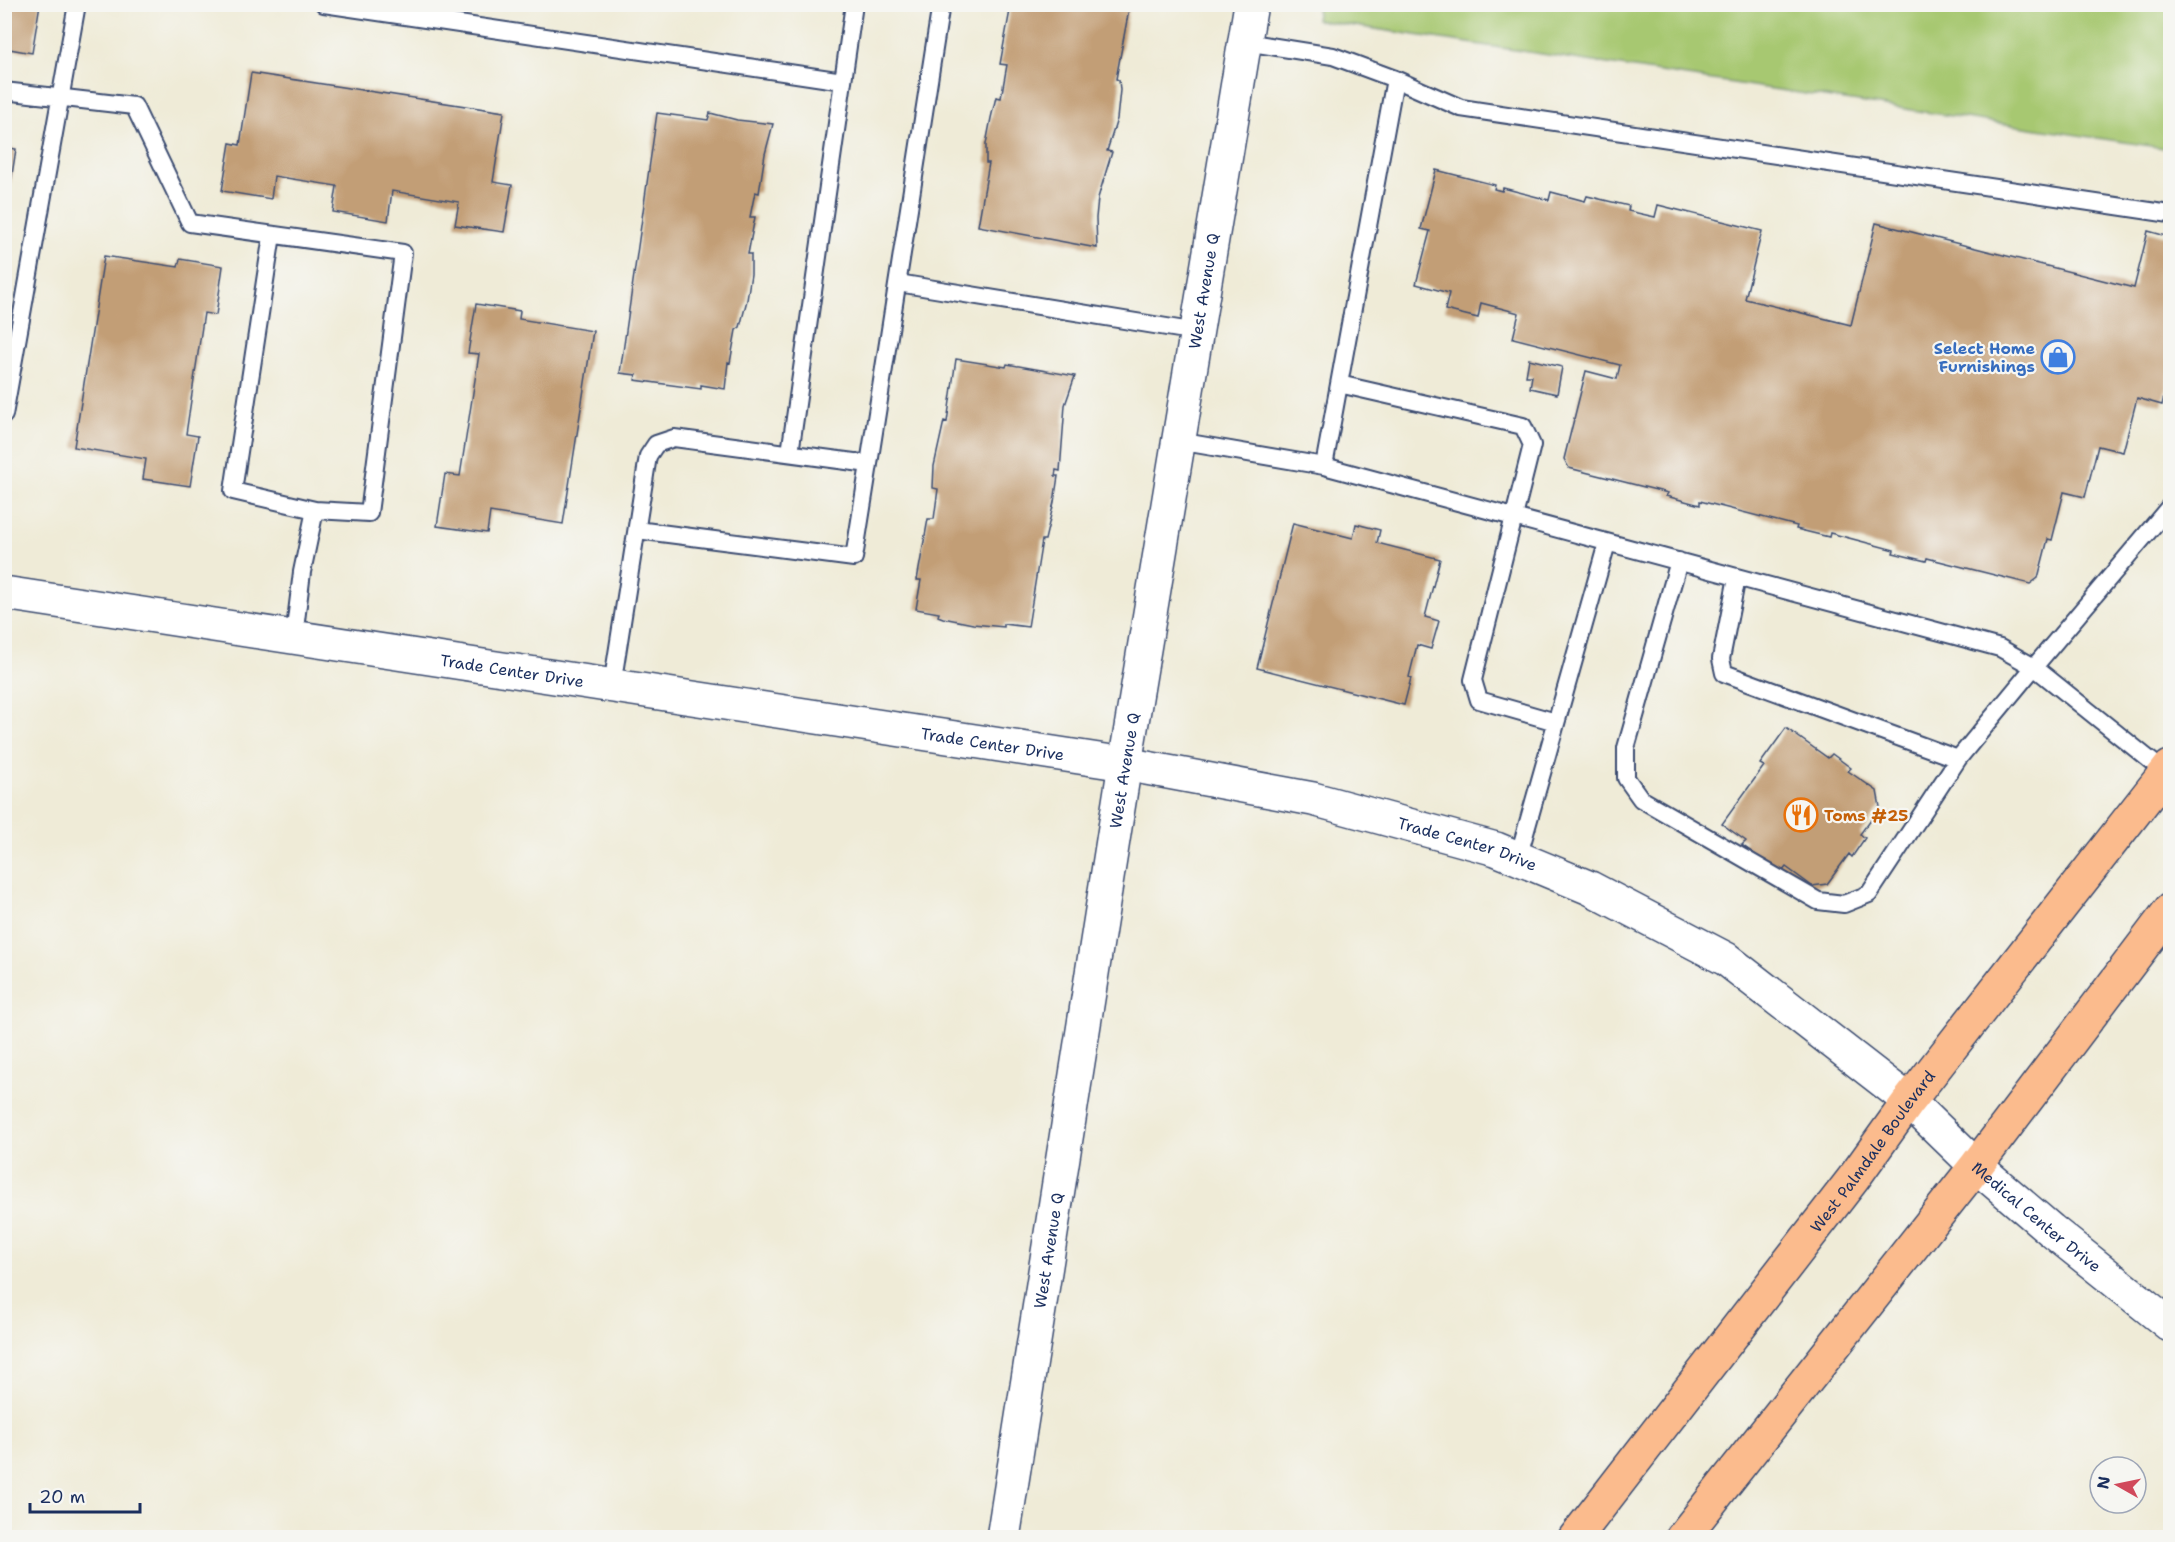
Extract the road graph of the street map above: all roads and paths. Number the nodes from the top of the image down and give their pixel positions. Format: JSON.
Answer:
{"nodes":[{"id":1,"x":76,"y":4,"type":"edge"},
{"id":2,"x":324,"y":4,"type":"edge"},
{"id":3,"x":854,"y":4,"type":"edge"},
{"id":4,"x":941,"y":4,"type":"edge"},
{"id":5,"x":1251,"y":4,"type":"edge"},
{"id":6,"x":1245,"y":42,"type":"junction"},
{"id":7,"x":1395,"y":79,"type":"junction"},
{"id":8,"x":843,"y":81,"type":"junction"},
{"id":9,"x":4,"y":91,"type":"edge"},
{"id":10,"x":61,"y":98,"type":"junction"},
{"id":11,"x":2170,"y":214,"type":"edge"},
{"id":12,"x":272,"y":235,"type":"junction"},
{"id":13,"x":898,"y":283,"type":"junction"},
{"id":14,"x":1197,"y":332,"type":"junction"},
{"id":15,"x":1339,"y":384,"type":"junction"},
{"id":16,"x":4,"y":415,"type":"edge"},
{"id":17,"x":1178,"y":441,"type":"junction"},
{"id":18,"x":790,"y":453,"type":"junction"},
{"id":19,"x":869,"y":464,"type":"junction"},
{"id":20,"x":1324,"y":466,"type":"junction"},
{"id":21,"x":2170,"y":506,"type":"edge"},
{"id":22,"x":315,"y":510,"type":"junction"},
{"id":23,"x":1513,"y":517,"type":"junction"},
{"id":24,"x":637,"y":530,"type":"junction"},
{"id":25,"x":1607,"y":543,"type":"junction"},
{"id":26,"x":1679,"y":561,"type":"junction"},
{"id":27,"x":1737,"y":577,"type":"junction"},
{"id":28,"x":4,"y":593,"type":"edge"},
{"id":29,"x":294,"y":637,"type":"junction"},
{"id":30,"x":2034,"y":667,"type":"junction"},
{"id":31,"x":612,"y":686,"type":"junction"},
{"id":32,"x":1556,"y":722,"type":"junction"},
{"id":33,"x":1958,"y":759,"type":"junction"},
{"id":34,"x":1125,"y":764,"type":"junction"},
{"id":35,"x":2168,"y":770,"type":"edge"},
{"id":36,"x":1518,"y":858,"type":"junction"},
{"id":37,"x":2170,"y":910,"type":"edge"},
{"id":38,"x":1908,"y":1101,"type":"junction"},
{"id":39,"x":1976,"y":1166,"type":"junction"},
{"id":40,"x":2170,"y":1325,"type":"edge"},
{"id":41,"x":1003,"y":1538,"type":"edge"},
{"id":42,"x":1575,"y":1538,"type":"edge"},
{"id":43,"x":1682,"y":1538,"type":"edge"}],
"edges":[{"from":1,"to":10,"type":"lane"},
{"from":2,"to":8,"type":"lane"},
{"from":3,"to":8,"type":"lane"},
{"from":4,"to":13,"type":"lane"},
{"from":5,"to":6,"type":"street","name":"West Avenue Q"},
{"from":6,"to":7,"type":"lane"},
{"from":6,"to":14,"type":"street","name":"West Avenue Q"},
{"from":7,"to":11,"type":"lane"},
{"from":7,"to":15,"type":"lane"},
{"from":8,"to":18,"type":"lane"},
{"from":9,"to":10,"type":"lane"},
{"from":10,"to":12,"type":"lane"},
{"from":10,"to":16,"type":"lane"},
{"from":12,"to":22,"type":"lane"},
{"from":12,"to":22,"type":"lane"},
{"from":13,"to":14,"type":"lane"},
{"from":13,"to":19,"type":"lane"},
{"from":14,"to":17,"type":"street","name":"West Avenue Q"},
{"from":15,"to":20,"type":"lane"},
{"from":15,"to":23,"type":"lane"},
{"from":17,"to":20,"type":"lane"},
{"from":17,"to":34,"type":"street","name":"West Avenue Q"},
{"from":18,"to":19,"type":"lane"},
{"from":18,"to":24,"type":"lane"},
{"from":19,"to":24,"type":"lane"},
{"from":20,"to":23,"type":"lane"},
{"from":21,"to":30,"type":"lane"},
{"from":22,"to":29,"type":"lane"},
{"from":23,"to":25,"type":"lane"},
{"from":23,"to":32,"type":"lane"},
{"from":24,"to":31,"type":"lane"},
{"from":25,"to":26,"type":"lane"},
{"from":25,"to":32,"type":"lane"},
{"from":26,"to":27,"type":"lane"},
{"from":26,"to":33,"type":"lane"},
{"from":27,"to":30,"type":"lane"},
{"from":27,"to":33,"type":"lane"},
{"from":28,"to":29,"type":"street","name":"Trade Center Drive"},
{"from":29,"to":31,"type":"street","name":"Trade Center Drive"},
{"from":30,"to":33,"type":"lane"},
{"from":30,"to":35,"type":"lane"},
{"from":31,"to":34,"type":"street","name":"Trade Center Drive"},
{"from":32,"to":36,"type":"lane"},
{"from":34,"to":36,"type":"street","name":"Trade Center Drive"},
{"from":34,"to":41,"type":"street","name":"West Avenue Q"},
{"from":35,"to":38,"type":"main road","name":"West Palmdale Boulevard"},
{"from":36,"to":38,"type":"street","name":"Trade Center Drive"},
{"from":37,"to":39,"type":"main road"},
{"from":38,"to":39,"type":"street","name":"Medical Center Drive"},
{"from":38,"to":42,"type":"main road","name":"West Palmdale Boulevard"},
{"from":39,"to":40,"type":"street","name":"Medical Center Drive"},
{"from":39,"to":43,"type":"main road"}]}
